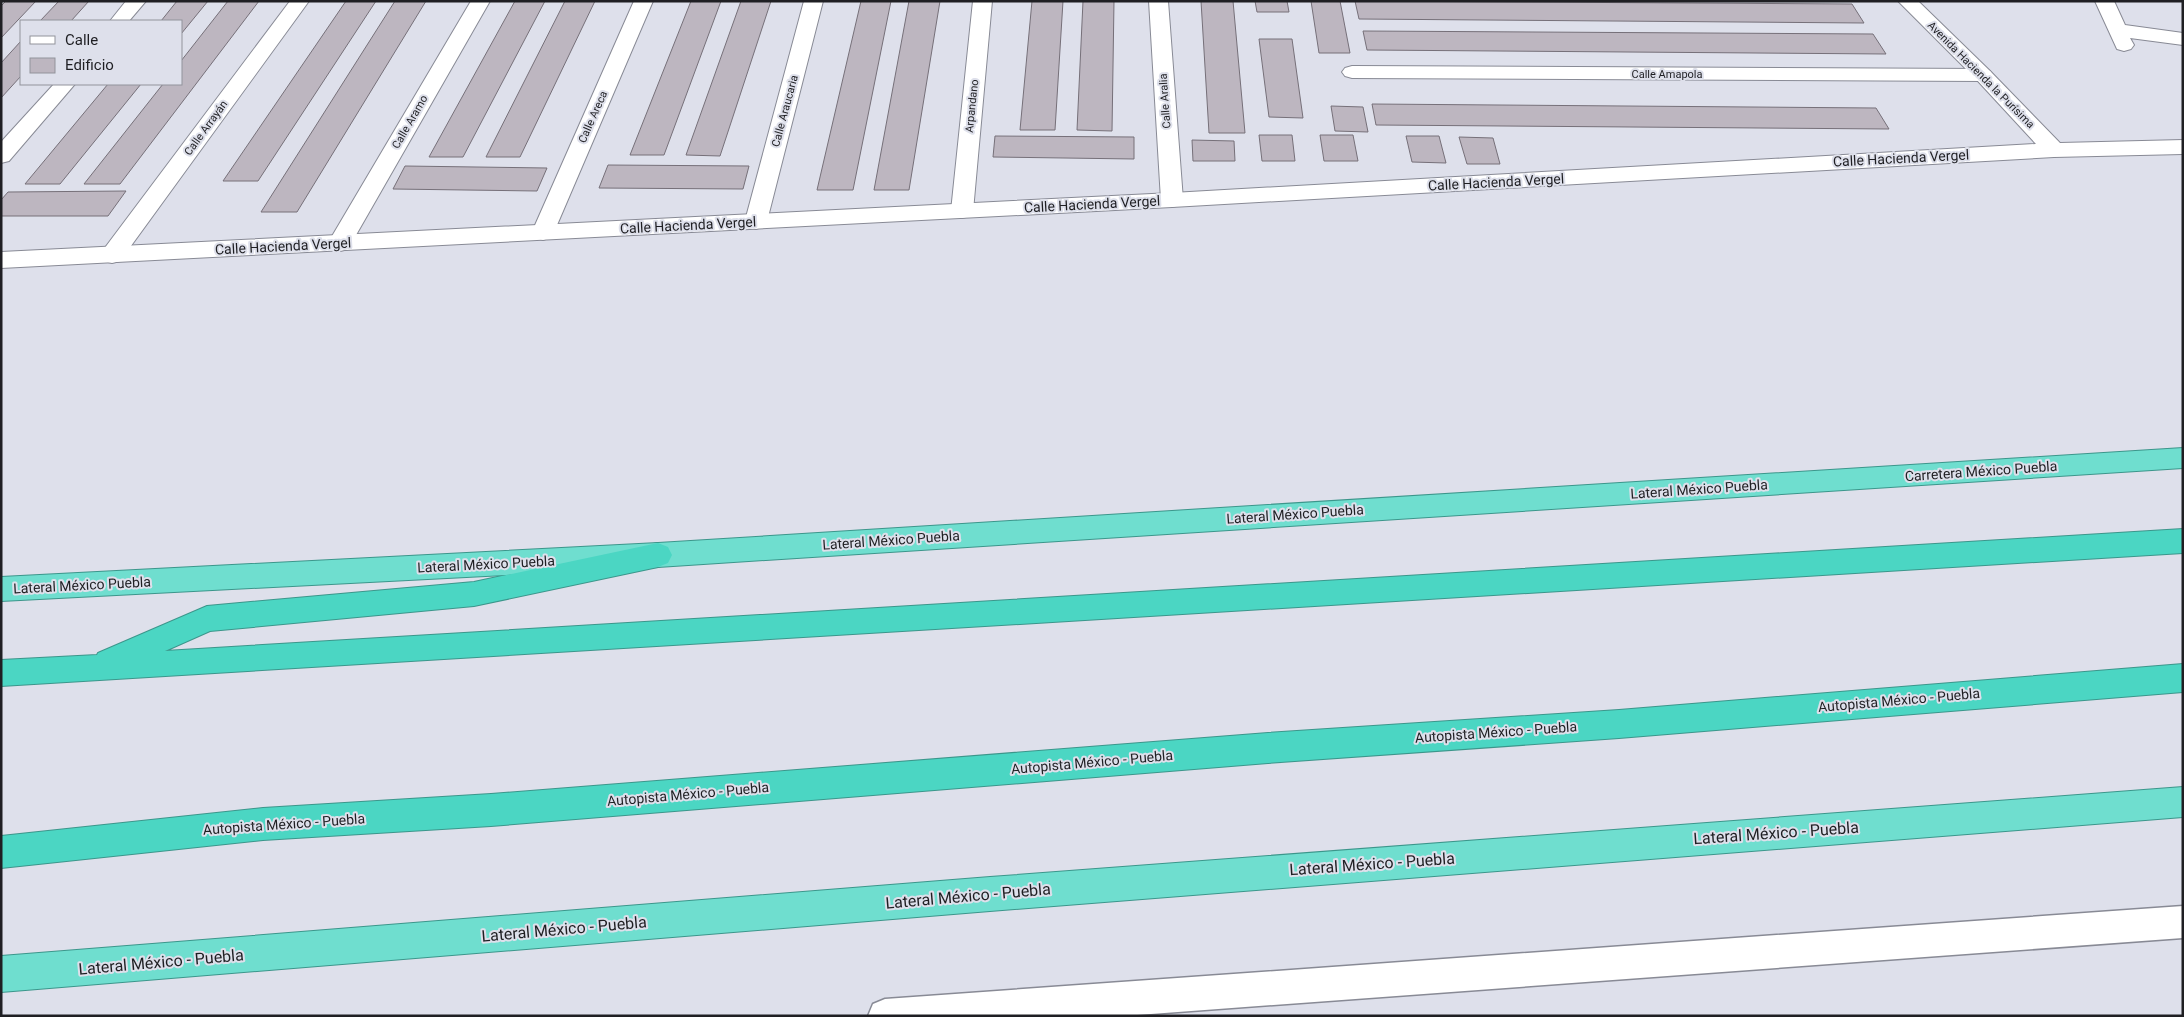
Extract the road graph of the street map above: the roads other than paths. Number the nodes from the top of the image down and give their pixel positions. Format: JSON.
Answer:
{"nodes":[{"id":1,"x":137,"y":1,"type":"edge"},
{"id":2,"x":300,"y":1,"type":"edge"},
{"id":3,"x":481,"y":1,"type":"edge"},
{"id":4,"x":644,"y":1,"type":"edge"},
{"id":5,"x":814,"y":1,"type":"edge"},
{"id":6,"x":983,"y":1,"type":"edge"},
{"id":7,"x":1158,"y":1,"type":"edge"},
{"id":8,"x":1907,"y":1,"type":"edge"},
{"id":9,"x":2104,"y":1,"type":"edge"},
{"id":10,"x":120,"y":20,"type":"edge"},
{"id":11,"x":2183,"y":39,"type":"edge"},
{"id":12,"x":1352,"y":72,"type":"dead end"},
{"id":13,"x":1982,"y":75,"type":"junction"},
{"id":14,"x":64,"y":85,"type":"edge"},
{"id":15,"x":2183,"y":147,"type":"edge"},
{"id":16,"x":2054,"y":150,"type":"junction"},
{"id":17,"x":1,"y":156,"type":"edge"},
{"id":18,"x":1172,"y":200,"type":"junction"},
{"id":19,"x":962,"y":211,"type":"junction"},
{"id":20,"x":756,"y":221,"type":"junction"},
{"id":21,"x":543,"y":232,"type":"junction"},
{"id":22,"x":340,"y":243,"type":"junction"},
{"id":23,"x":112,"y":255,"type":"junction"},
{"id":24,"x":1,"y":260,"type":"edge"},
{"id":25,"x":2183,"y":458,"type":"edge"},
{"id":26,"x":1780,"y":484,"type":"joint"},
{"id":27,"x":2183,"y":541,"type":"edge"},
{"id":28,"x":658,"y":555,"type":"junction"},
{"id":29,"x":1,"y":589,"type":"edge"},
{"id":30,"x":92,"y":669,"type":"junction"},
{"id":31,"x":1,"y":673,"type":"edge"},
{"id":32,"x":2183,"y":678,"type":"edge"},
{"id":33,"x":2183,"y":802,"type":"edge"},
{"id":34,"x":1,"y":852,"type":"edge"},
{"id":35,"x":2183,"y":922,"type":"edge"},
{"id":36,"x":1,"y":974,"type":"edge"},
{"id":37,"x":885,"y":1016,"type":"edge"}],
"edges":[{"from":1,"to":10,"type":"street"},
{"from":2,"to":23,"type":"street","name":"Calle Arrayán"},
{"from":3,"to":22,"type":"street","name":"Calle Aramo"},
{"from":4,"to":21,"type":"street","name":"Calle Areca"},
{"from":5,"to":20,"type":"street","name":"Calle Araucaria"},
{"from":6,"to":19,"type":"street","name":"Arpandano"},
{"from":7,"to":18,"type":"street","name":"Calle Aralia"},
{"from":8,"to":13,"type":"street","name":"Avenida Hacienda la Purísima"},
{"from":9,"to":11,"type":"street"},
{"from":12,"to":13,"type":"street","name":"Calle Amapola"},
{"from":13,"to":16,"type":"street","name":"Avenida Hacienda la Purísima"},
{"from":14,"to":17,"type":"street"},
{"from":15,"to":16,"type":"street","name":"Calle Hacienda Vergel"},
{"from":16,"to":18,"type":"street","name":"Calle Hacienda Vergel"},
{"from":18,"to":19,"type":"street","name":"Calle Hacienda Vergel"},
{"from":19,"to":20,"type":"street","name":"Calle Hacienda Vergel"},
{"from":20,"to":21,"type":"street","name":"Calle Hacienda Vergel"},
{"from":21,"to":22,"type":"street","name":"Calle Hacienda Vergel"},
{"from":22,"to":23,"type":"street","name":"Calle Hacienda Vergel"},
{"from":23,"to":24,"type":"street","name":"Calle Hacienda Vergel"},
{"from":25,"to":26,"type":"highway","name":"Carretera México Puebla"},
{"from":26,"to":28,"type":"highway","name":"Lateral México Puebla"},
{"from":27,"to":30,"type":"highway"},
{"from":28,"to":29,"type":"highway","name":"Lateral México Puebla"},
{"from":28,"to":30,"type":"highway"},
{"from":30,"to":31,"type":"highway"},
{"from":32,"to":34,"type":"highway","name":"Autopista México - Puebla"},
{"from":33,"to":36,"type":"highway","name":"Lateral México - Puebla"},
{"from":35,"to":37,"type":"lane"}]}
